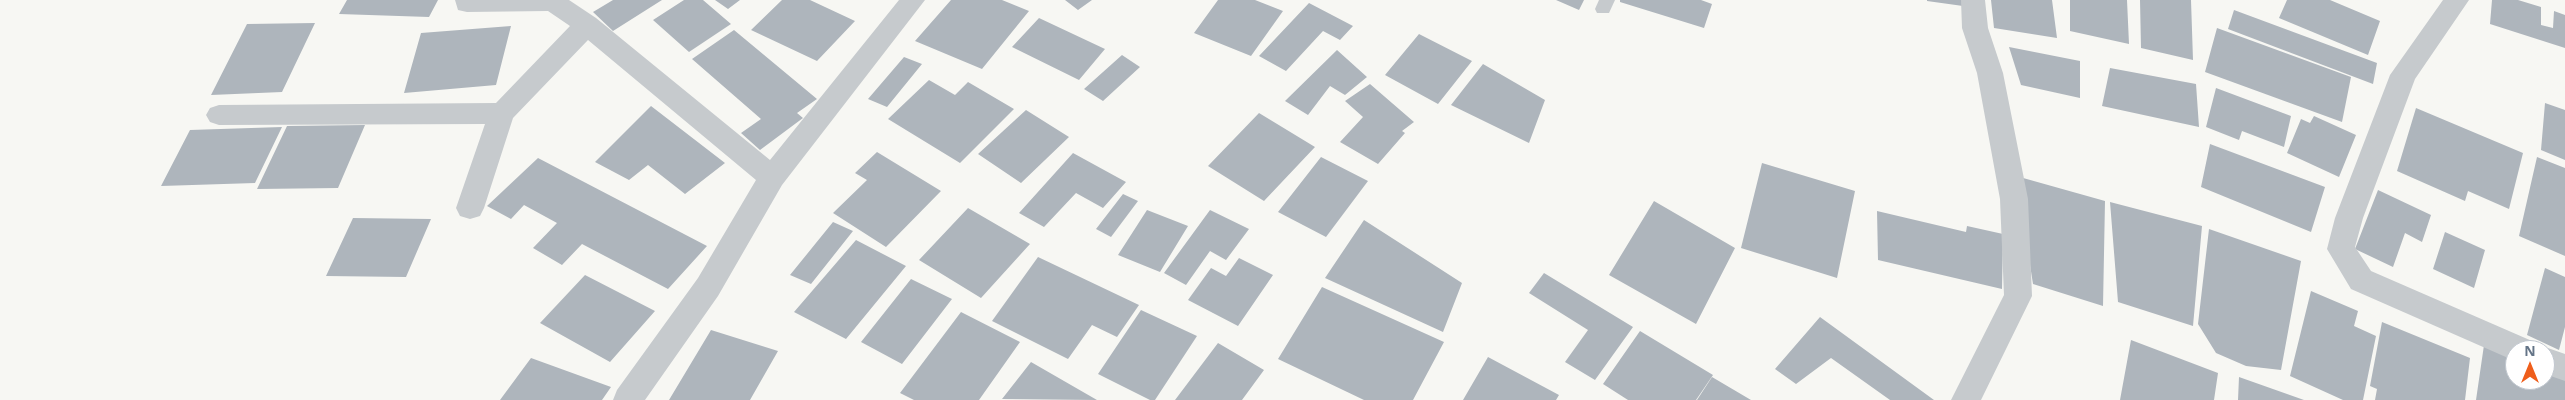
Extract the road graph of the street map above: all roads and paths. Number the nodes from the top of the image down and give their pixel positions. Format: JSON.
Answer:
{"nodes":[{"id":1,"x":467,"y":0,"type":"edge"},
{"id":2,"x":913,"y":0,"type":"edge"},
{"id":3,"x":1973,"y":0,"type":"edge"},
{"id":4,"x":2456,"y":0,"type":"edge"},
{"id":5,"x":587,"y":25,"type":"junction"},
{"id":6,"x":502,"y":113,"type":"junction"},
{"id":7,"x":219,"y":116,"type":"dead end"},
{"id":8,"x":772,"y":178,"type":"junction"},
{"id":9,"x":470,"y":208,"type":"dead end"},
{"id":10,"x":2505,"y":343,"type":"edge"},
{"id":11,"x":628,"y":400,"type":"edge"},
{"id":12,"x":1966,"y":400,"type":"edge"}],
"edges":[{"from":1,"to":5,"type":"street"},
{"from":2,"to":8,"type":"street"},
{"from":3,"to":12,"type":"street"},
{"from":4,"to":10,"type":"street"},
{"from":5,"to":6,"type":"street"},
{"from":5,"to":8,"type":"street"},
{"from":6,"to":7,"type":"street"},
{"from":6,"to":9,"type":"street"},
{"from":8,"to":11,"type":"street"}]}
